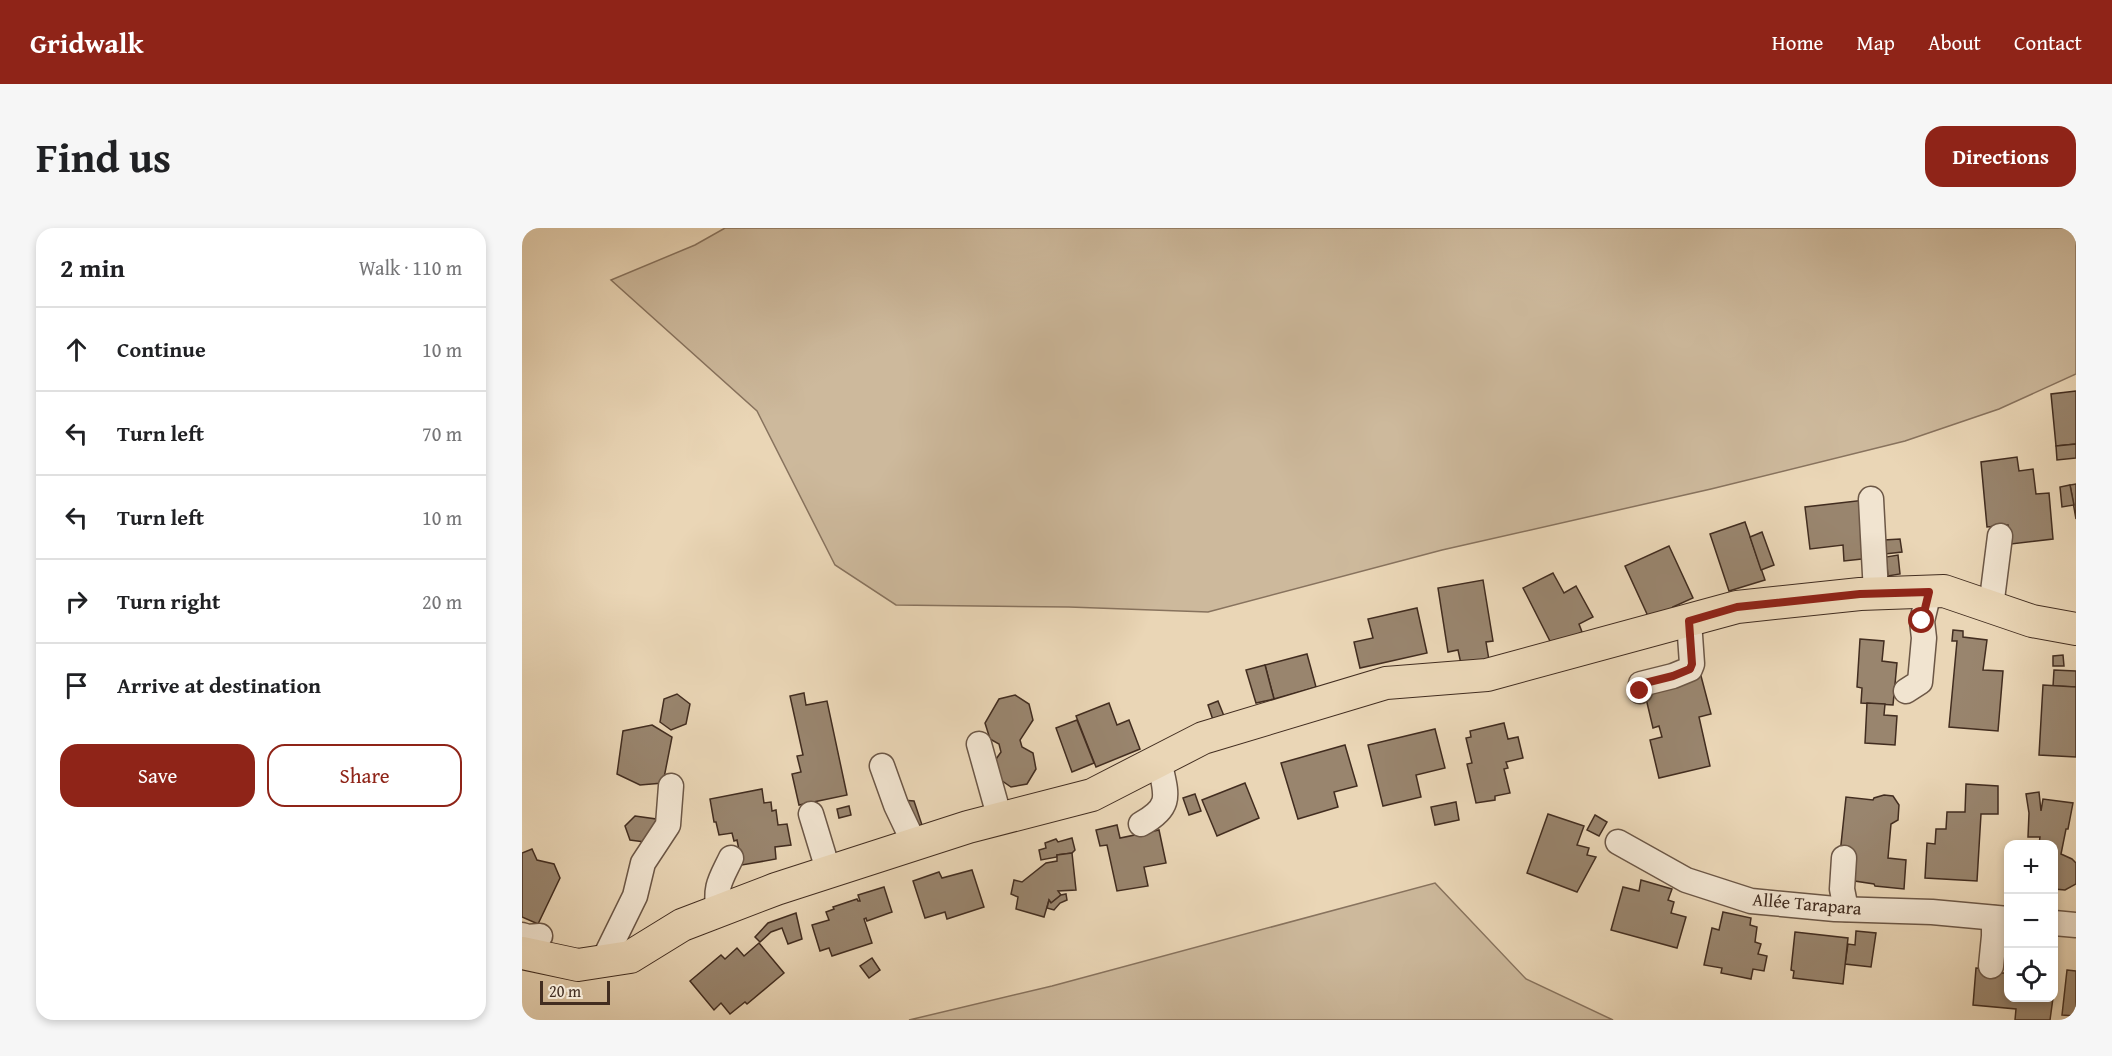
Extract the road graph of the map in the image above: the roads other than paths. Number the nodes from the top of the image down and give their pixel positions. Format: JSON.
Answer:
{"nodes":[{"id":1,"x":1871,"y":499,"type":"dead end"},
{"id":2,"x":2000,"y":536,"type":"dead end"},
{"id":3,"x":1929,"y":592,"type":"junction"},
{"id":4,"x":1876,"y":594,"type":"junction"},
{"id":5,"x":1991,"y":607,"type":"junction"},
{"id":6,"x":1689,"y":621,"type":"junction"},
{"id":7,"x":2076,"y":629,"type":"edge"},
{"id":8,"x":1640,"y":691,"type":"dead end"},
{"id":9,"x":1906,"y":691,"type":"dead end"},
{"id":10,"x":979,"y":744,"type":"dead end"},
{"id":11,"x":1159,"y":760,"type":"junction"},
{"id":12,"x":882,"y":766,"type":"dead end"},
{"id":13,"x":671,"y":786,"type":"dead end"},
{"id":14,"x":811,"y":814,"type":"dead end"},
{"id":15,"x":1000,"y":819,"type":"junction"},
{"id":16,"x":1141,"y":824,"type":"dead end"},
{"id":17,"x":1618,"y":842,"type":"dead end"},
{"id":18,"x":915,"y":845,"type":"junction"},
{"id":19,"x":731,"y":858,"type":"dead end"},
{"id":20,"x":1844,"y":858,"type":"dead end"},
{"id":21,"x":829,"y":873,"type":"junction"},
{"id":22,"x":1846,"y":909,"type":"junction"},
{"id":23,"x":719,"y":911,"type":"junction"},
{"id":24,"x":2001,"y":918,"type":"edge"},
{"id":25,"x":2058,"y":923,"type":"edge"},
{"id":26,"x":2076,"y":925,"type":"edge"},
{"id":27,"x":528,"y":941,"type":"edge"},
{"id":28,"x":607,"y":961,"type":"junction"},
{"id":29,"x":1991,"y":966,"type":"dead end"}],
"edges":[{"from":1,"to":4,"type":"street"},
{"from":2,"to":5,"type":"street"},
{"from":3,"to":4,"type":"main road"},
{"from":3,"to":5,"type":"main road"},
{"from":3,"to":9,"type":"street"},
{"from":4,"to":6,"type":"main road"},
{"from":5,"to":7,"type":"main road"},
{"from":6,"to":8,"type":"street"},
{"from":6,"to":11,"type":"main road"},
{"from":10,"to":15,"type":"street"},
{"from":11,"to":15,"type":"main road"},
{"from":11,"to":16,"type":"street"},
{"from":12,"to":18,"type":"street"},
{"from":13,"to":28,"type":"street"},
{"from":14,"to":21,"type":"street"},
{"from":15,"to":18,"type":"main road"},
{"from":17,"to":22,"type":"street","name":"Allée Tarapara"},
{"from":18,"to":21,"type":"main road"},
{"from":19,"to":23,"type":"street"},
{"from":20,"to":22,"type":"street"},
{"from":21,"to":23,"type":"main road"},
{"from":22,"to":24,"type":"street","name":"Allée Tarapara"},
{"from":23,"to":28,"type":"main road"},
{"from":24,"to":29,"type":"street"},
{"from":25,"to":26,"type":"street"},
{"from":27,"to":28,"type":"main road"}]}
